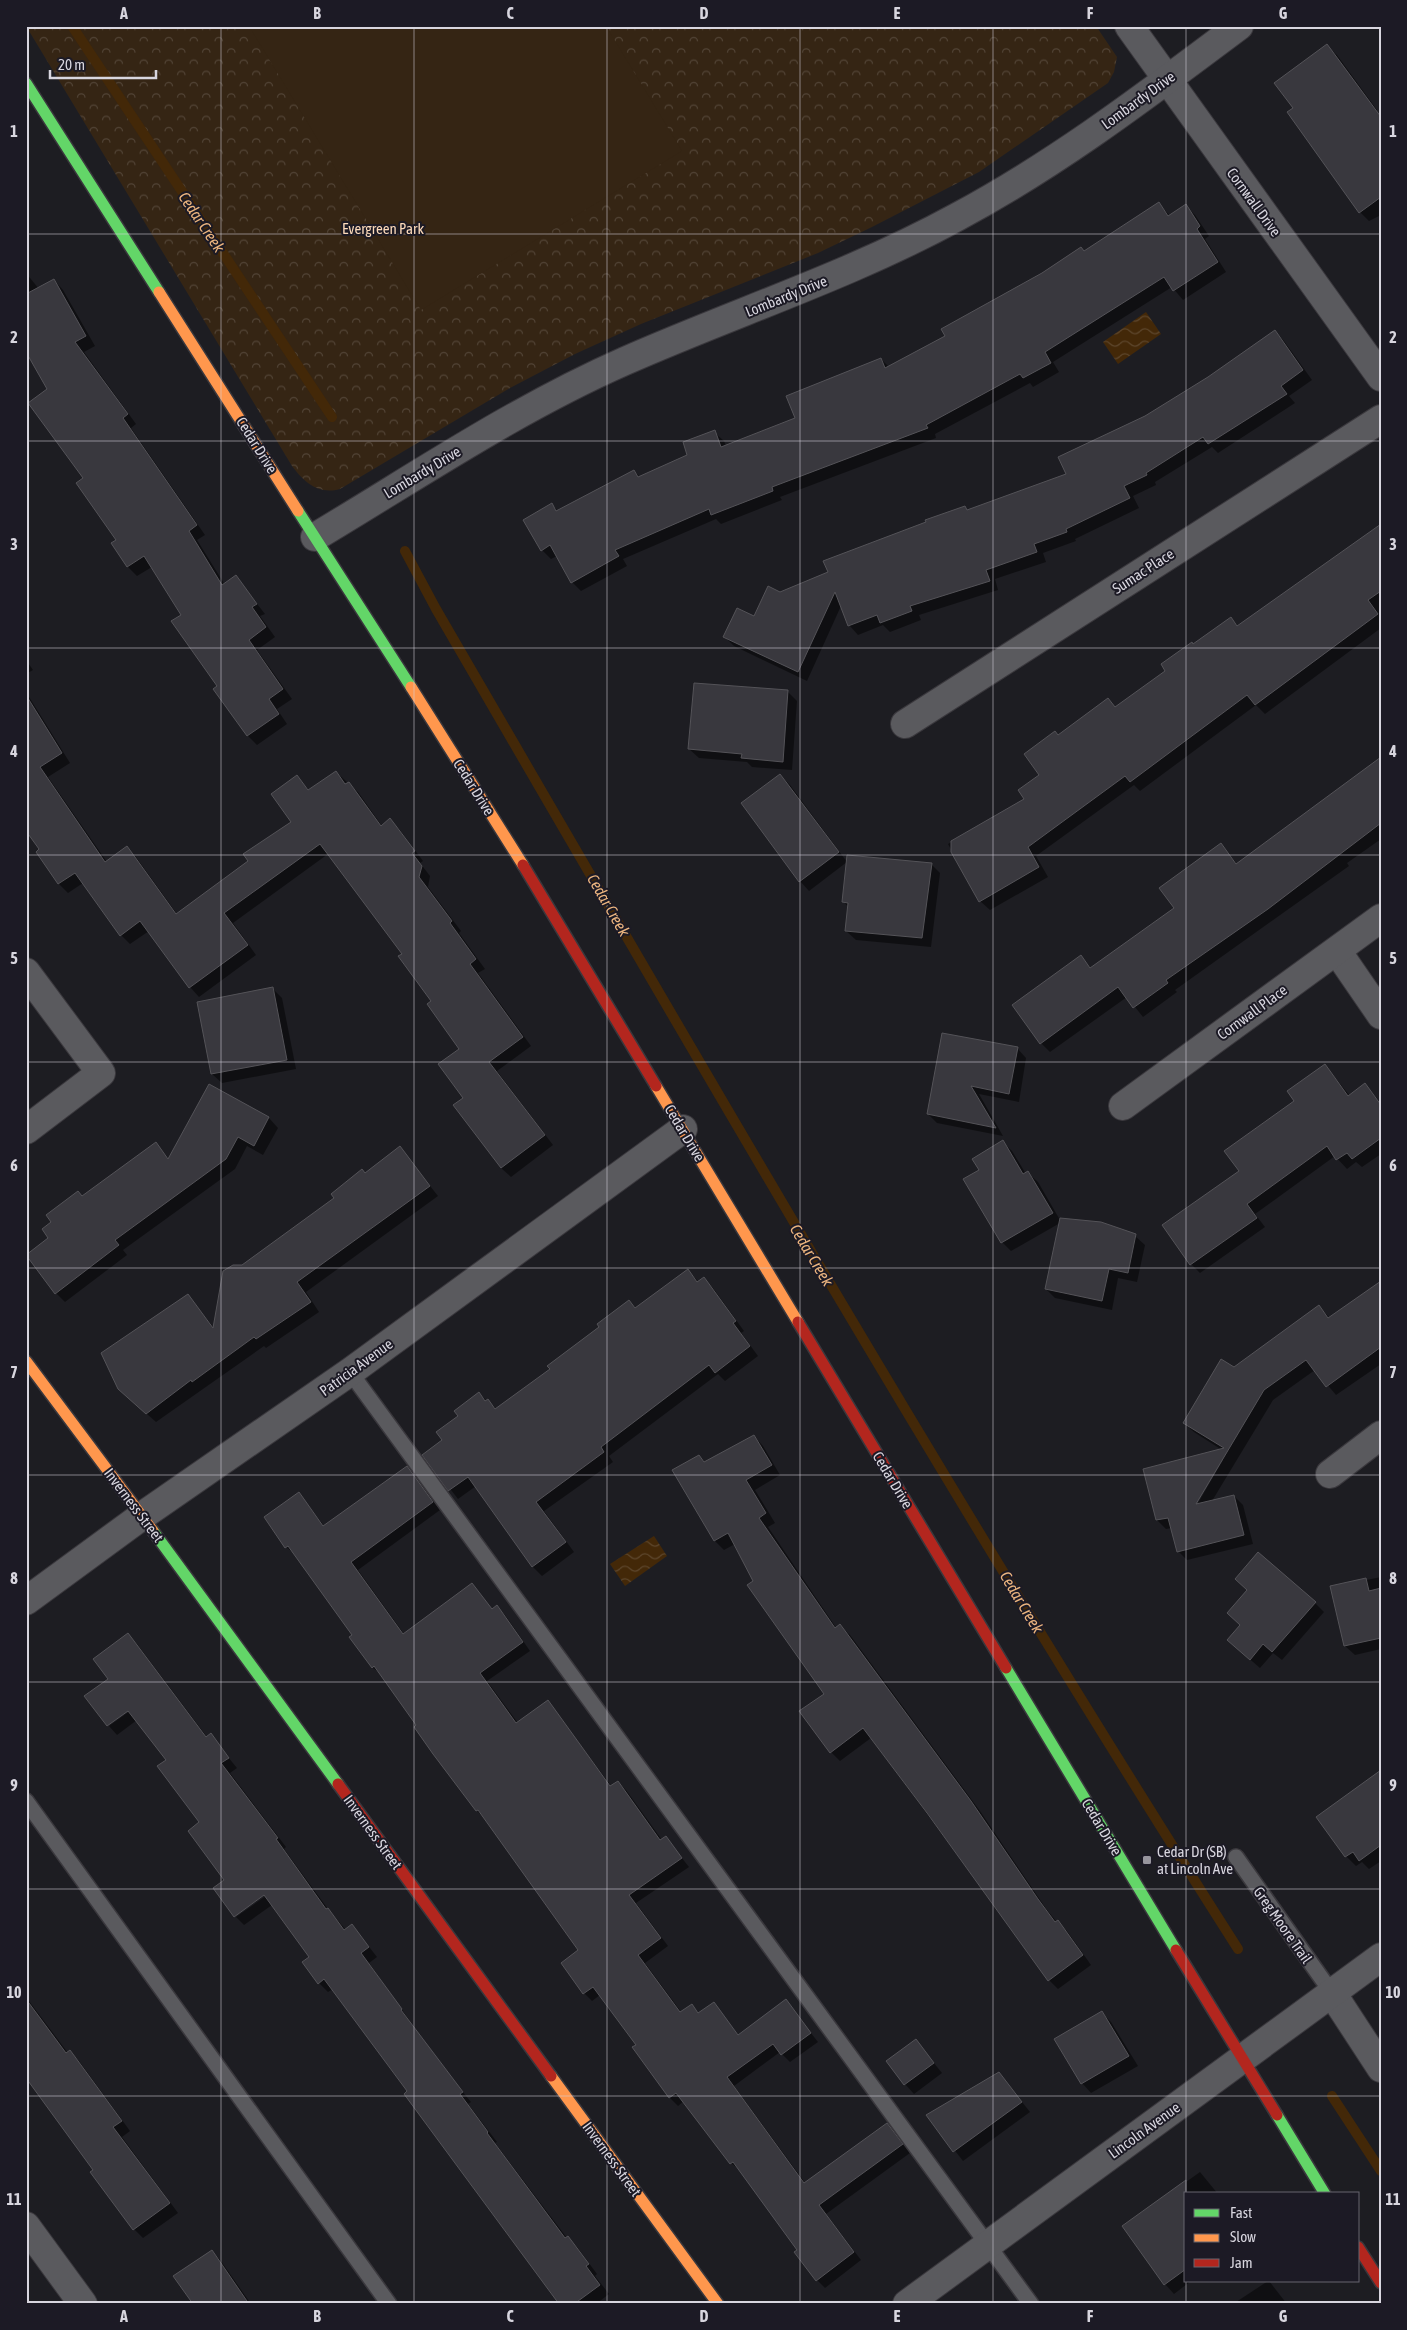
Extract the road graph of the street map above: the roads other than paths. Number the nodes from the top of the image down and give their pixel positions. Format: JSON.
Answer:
{"nodes":[{"id":1,"x":1129,"y":26,"type":"edge"},
{"id":2,"x":1239,"y":26,"type":"edge"},
{"id":3,"x":1167,"y":80,"type":"junction"},
{"id":4,"x":26,"y":83,"type":"edge"},
{"id":5,"x":1381,"y":377,"type":"edge"},
{"id":6,"x":1381,"y":419,"type":"edge"},
{"id":7,"x":316,"y":537,"type":"junction"},
{"id":8,"x":906,"y":724,"type":"dead end"},
{"id":9,"x":1381,"y":918,"type":"edge"},
{"id":10,"x":1337,"y":952,"type":"junction"},
{"id":11,"x":26,"y":972,"type":"edge"},
{"id":12,"x":1381,"y":1015,"type":"edge"},
{"id":13,"x":1123,"y":1106,"type":"dead end"},
{"id":14,"x":682,"y":1129,"type":"junction"},
{"id":15,"x":26,"y":1130,"type":"edge"},
{"id":16,"x":26,"y":1361,"type":"edge"},
{"id":17,"x":350,"y":1372,"type":"junction"},
{"id":18,"x":1381,"y":1435,"type":"edge"},
{"id":19,"x":1330,"y":1474,"type":"dead end"},
{"id":20,"x":142,"y":1516,"type":"junction"},
{"id":21,"x":26,"y":1601,"type":"edge"},
{"id":22,"x":26,"y":1801,"type":"edge"},
{"id":23,"x":1236,"y":1856,"type":"dead end"},
{"id":24,"x":1381,"y":1957,"type":"edge"},
{"id":25,"x":1332,"y":1993,"type":"junction"},
{"id":26,"x":1242,"y":2059,"type":"junction"},
{"id":27,"x":1381,"y":2068,"type":"edge"},
{"id":28,"x":1324,"y":2192,"type":"edge"},
{"id":29,"x":26,"y":2226,"type":"edge"},
{"id":30,"x":988,"y":2244,"type":"junction"},
{"id":31,"x":1360,"y":2250,"type":"edge"},
{"id":32,"x":1381,"y":2283,"type":"edge"},
{"id":33,"x":84,"y":2304,"type":"edge"},
{"id":34,"x":389,"y":2304,"type":"edge"},
{"id":35,"x":718,"y":2304,"type":"edge"},
{"id":36,"x":907,"y":2304,"type":"edge"},
{"id":37,"x":1031,"y":2304,"type":"edge"}],
"edges":[{"from":1,"to":3,"type":"street","name":"Cornwall Drive"},
{"from":2,"to":3,"type":"street","name":"Lombardy Drive"},
{"from":3,"to":5,"type":"street","name":"Cornwall Drive"},
{"from":3,"to":7,"type":"street","name":"Lombardy Drive"},
{"from":4,"to":7,"type":"street","name":"Cedar Drive"},
{"from":6,"to":8,"type":"street","name":"Sumac Place"},
{"from":7,"to":14,"type":"street","name":"Cedar Drive"},
{"from":9,"to":10,"type":"street","name":"Cornwall Place"},
{"from":10,"to":12,"type":"street"},
{"from":10,"to":13,"type":"street","name":"Cornwall Place"},
{"from":11,"to":15,"type":"street"},
{"from":14,"to":17,"type":"street","name":"Patricia Avenue"},
{"from":14,"to":26,"type":"street","name":"Cedar Drive"},
{"from":16,"to":20,"type":"street","name":"Inverness Street"},
{"from":17,"to":20,"type":"street","name":"Patricia Avenue"},
{"from":17,"to":30,"type":"lane"},
{"from":18,"to":19,"type":"street"},
{"from":20,"to":21,"type":"street","name":"Patricia Avenue"},
{"from":20,"to":35,"type":"street","name":"Inverness Street"},
{"from":22,"to":34,"type":"lane"},
{"from":23,"to":25,"type":"lane","name":"Greg Moore Trail"},
{"from":24,"to":25,"type":"street","name":"Lincoln Avenue"},
{"from":25,"to":26,"type":"street","name":"Lincoln Avenue"},
{"from":25,"to":27,"type":"street"},
{"from":26,"to":28,"type":"street","name":"Cedar Drive"},
{"from":26,"to":30,"type":"street","name":"Lincoln Avenue"},
{"from":29,"to":33,"type":"street"},
{"from":30,"to":36,"type":"street","name":"Lincoln Avenue"},
{"from":30,"to":37,"type":"lane"},
{"from":31,"to":32,"type":"street"}]}
